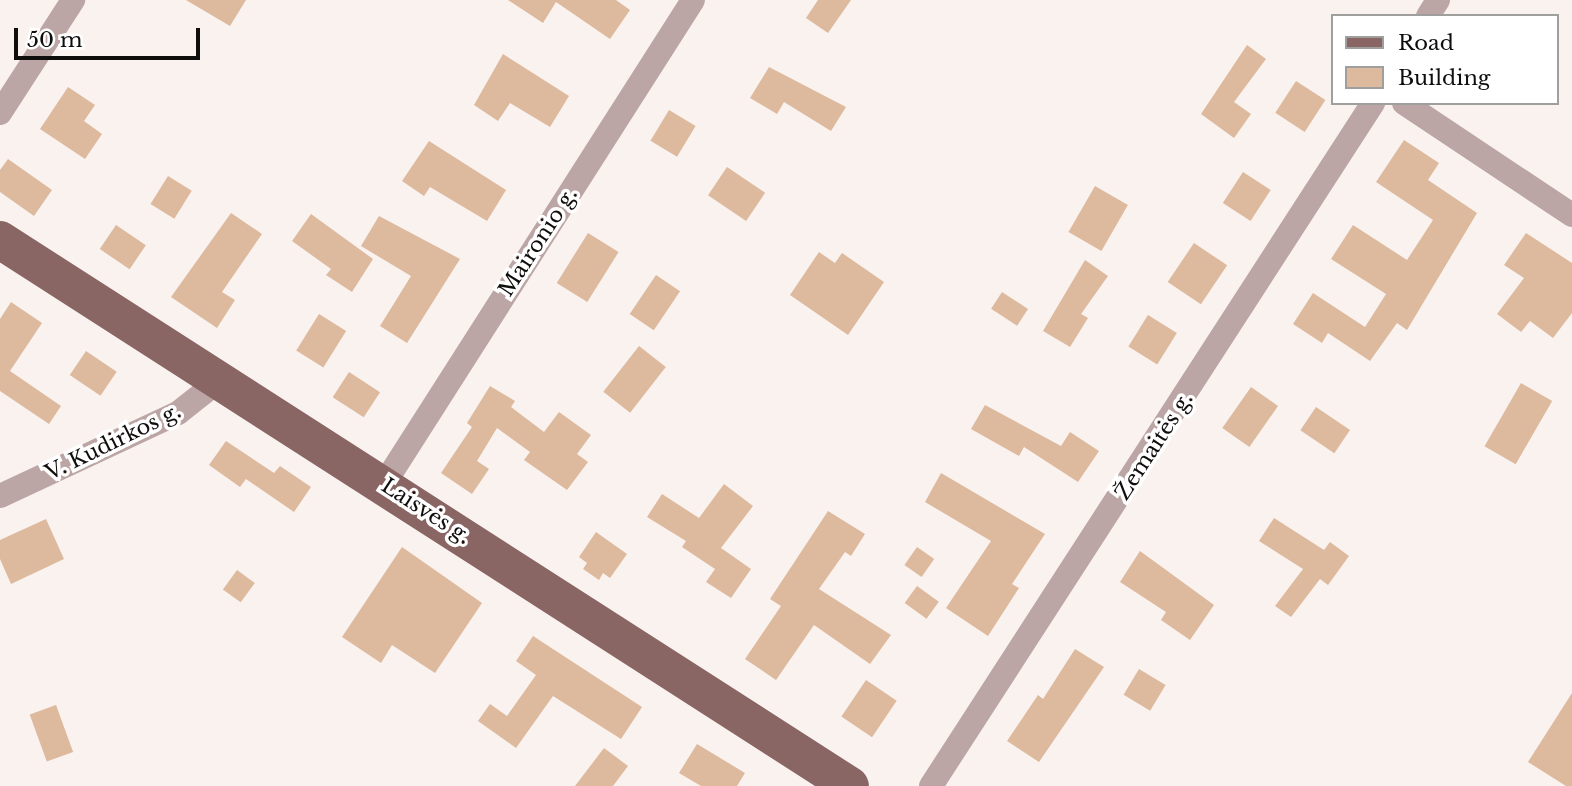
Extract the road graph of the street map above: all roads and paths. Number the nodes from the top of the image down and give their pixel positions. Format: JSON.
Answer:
{"nodes":[{"id":1,"x":73,"y":0,"type":"edge"},
{"id":2,"x":693,"y":0,"type":"edge"},
{"id":3,"x":1372,"y":105,"type":"edge"},
{"id":4,"x":1407,"y":105,"type":"edge"},
{"id":5,"x":0,"y":113,"type":"edge"},
{"id":6,"x":1572,"y":215,"type":"edge"},
{"id":7,"x":0,"y":240,"type":"edge"},
{"id":8,"x":222,"y":379,"type":"junction"},
{"id":9,"x":384,"y":484,"type":"junction"},
{"id":10,"x":0,"y":496,"type":"edge"},
{"id":11,"x":850,"y":786,"type":"edge"},
{"id":12,"x":931,"y":786,"type":"edge"}],
"edges":[{"from":1,"to":5,"type":"street"},
{"from":2,"to":9,"type":"street","name":"Maironio g."},
{"from":3,"to":12,"type":"street","name":"Žemaitės g."},
{"from":4,"to":6,"type":"street"},
{"from":7,"to":8,"type":"main road","name":"Laisvės g."},
{"from":8,"to":9,"type":"main road","name":"Laisvės g."},
{"from":8,"to":10,"type":"street","name":"V. Kudirkos g."},
{"from":9,"to":11,"type":"main road","name":"Laisvės g."}]}
